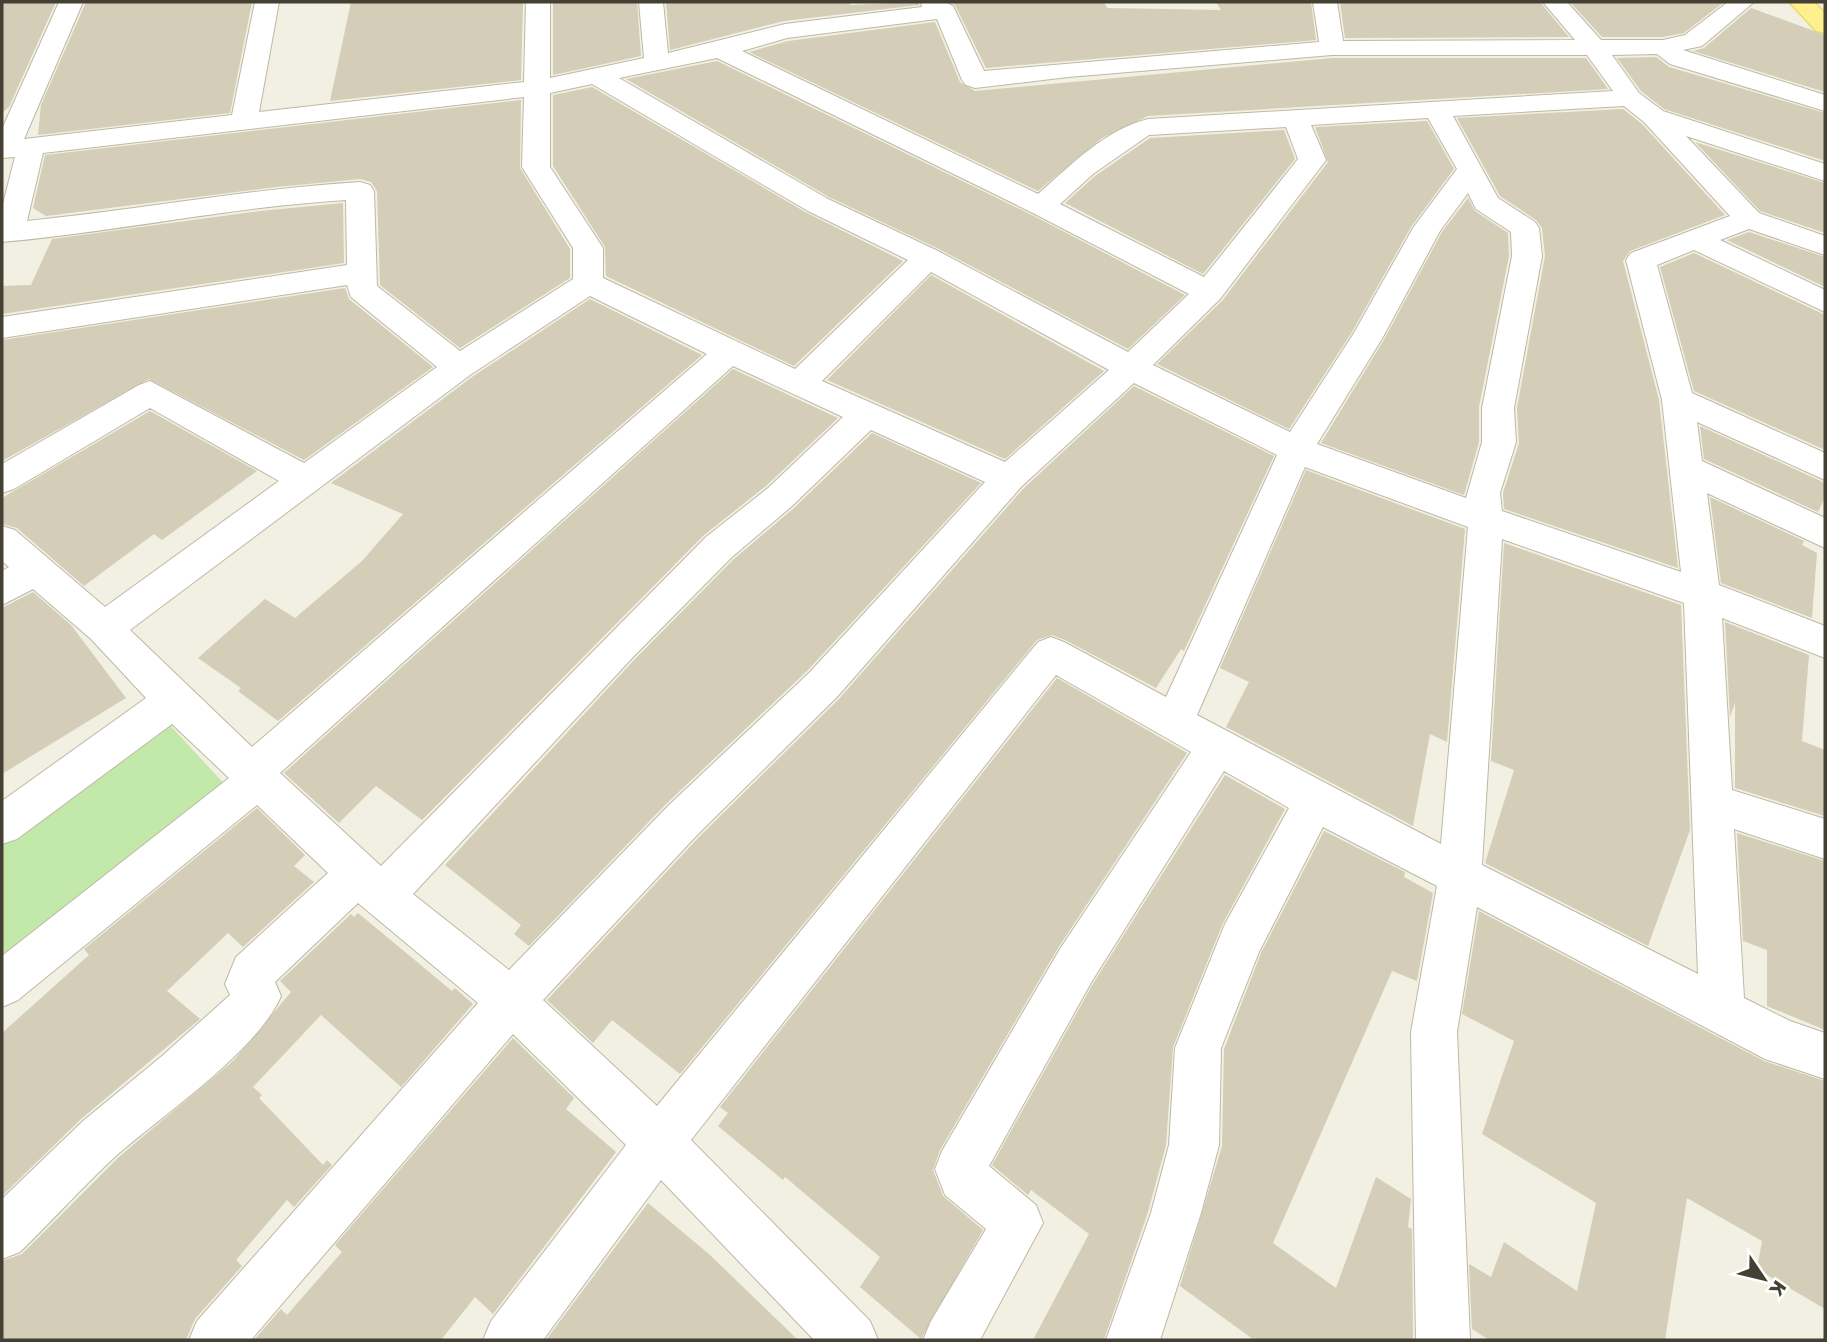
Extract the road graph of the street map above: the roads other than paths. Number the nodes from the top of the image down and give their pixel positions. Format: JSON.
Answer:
{"nodes":[{"id":1,"x":71,"y":2,"type":"edge"},
{"id":2,"x":267,"y":2,"type":"edge"},
{"id":3,"x":538,"y":2,"type":"edge"},
{"id":4,"x":651,"y":2,"type":"edge"},
{"id":5,"x":1325,"y":2,"type":"edge"},
{"id":6,"x":1555,"y":2,"type":"edge"},
{"id":7,"x":1742,"y":2,"type":"edge"},
{"id":8,"x":1801,"y":2,"type":"edge"},
{"id":9,"x":939,"y":6,"type":"edge"},
{"id":10,"x":1825,"y":26,"type":"edge"},
{"id":11,"x":1594,"y":47,"type":"junction"},
{"id":12,"x":1663,"y":47,"type":"junction"},
{"id":13,"x":1332,"y":48,"type":"junction"},
{"id":14,"x":720,"y":50,"type":"junction"},
{"id":15,"x":657,"y":62,"type":"junction"},
{"id":16,"x":593,"y":74,"type":"junction"},
{"id":17,"x":537,"y":88,"type":"junction"},
{"id":18,"x":1825,"y":103,"type":"edge"},
{"id":19,"x":1641,"y":107,"type":"junction"},
{"id":20,"x":1436,"y":109,"type":"junction"},
{"id":21,"x":1296,"y":119,"type":"junction"},
{"id":22,"x":244,"y":122,"type":"junction"},
{"id":23,"x":13,"y":148,"type":"edge"},
{"id":24,"x":1471,"y":170,"type":"junction"},
{"id":25,"x":1825,"y":173,"type":"edge"},
{"id":26,"x":1041,"y":206,"type":"junction"},
{"id":27,"x":1749,"y":219,"type":"junction"},
{"id":28,"x":6,"y":232,"type":"edge"},
{"id":29,"x":1694,"y":239,"type":"junction"},
{"id":30,"x":1825,"y":246,"type":"edge"},
{"id":31,"x":928,"y":258,"type":"junction"},
{"id":32,"x":361,"y":273,"type":"junction"},
{"id":33,"x":588,"y":284,"type":"junction"},
{"id":34,"x":1209,"y":292,"type":"junction"},
{"id":35,"x":1825,"y":302,"type":"edge"},
{"id":36,"x":2,"y":328,"type":"edge"},
{"id":37,"x":729,"y":352,"type":"junction"},
{"id":38,"x":458,"y":367,"type":"junction"},
{"id":39,"x":1131,"y":368,"type":"junction"},
{"id":40,"x":801,"y":382,"type":"junction"},
{"id":41,"x":1678,"y":400,"type":"junction"},
{"id":42,"x":867,"y":414,"type":"junction"},
{"id":43,"x":1296,"y":450,"type":"junction"},
{"id":44,"x":1825,"y":467,"type":"edge"},
{"id":45,"x":1686,"y":468,"type":"junction"},
{"id":46,"x":1009,"y":478,"type":"junction"},
{"id":47,"x":2,"y":480,"type":"edge"},
{"id":48,"x":306,"y":480,"type":"junction"},
{"id":49,"x":1486,"y":519,"type":"junction"},
{"id":50,"x":1825,"y":534,"type":"edge"},
{"id":51,"x":2,"y":540,"type":"edge"},
{"id":52,"x":18,"y":580,"type":"edge"},
{"id":53,"x":1702,"y":594,"type":"junction"},
{"id":54,"x":104,"y":628,"type":"junction"},
{"id":55,"x":1825,"y":642,"type":"edge"},
{"id":56,"x":174,"y":700,"type":"junction"},
{"id":57,"x":1174,"y":722,"type":"junction"},
{"id":58,"x":1218,"y":745,"type":"junction"},
{"id":59,"x":256,"y":776,"type":"junction"},
{"id":60,"x":1315,"y":801,"type":"junction"},
{"id":61,"x":1710,"y":802,"type":"junction"},
{"id":62,"x":2,"y":825,"type":"edge"},
{"id":63,"x":1825,"y":839,"type":"edge"},
{"id":64,"x":1460,"y":878,"type":"junction"},
{"id":65,"x":370,"y":885,"type":"junction"},
{"id":66,"x":2,"y":985,"type":"edge"},
{"id":67,"x":510,"y":1001,"type":"junction"},
{"id":68,"x":1722,"y":1012,"type":"junction"},
{"id":69,"x":1825,"y":1056,"type":"edge"},
{"id":70,"x":659,"y":1142,"type":"junction"},
{"id":71,"x":2,"y":1234,"type":"edge"},
{"id":72,"x":834,"y":1334,"type":"edge"},
{"id":73,"x":216,"y":1340,"type":"edge"},
{"id":74,"x":510,"y":1340,"type":"edge"},
{"id":75,"x":950,"y":1340,"type":"edge"},
{"id":76,"x":1133,"y":1340,"type":"edge"},
{"id":77,"x":1443,"y":1340,"type":"edge"}],
"edges":[{"from":1,"to":23,"type":"street"},
{"from":2,"to":22,"type":"street"},
{"from":3,"to":17,"type":"street"},
{"from":4,"to":15,"type":"street"},
{"from":5,"to":13,"type":"street"},
{"from":6,"to":11,"type":"street"},
{"from":7,"to":12,"type":"street"},
{"from":8,"to":10,"type":"main road"},
{"from":9,"to":13,"type":"street"},
{"from":9,"to":14,"type":"street"},
{"from":11,"to":12,"type":"street"},
{"from":11,"to":13,"type":"street"},
{"from":11,"to":19,"type":"street"},
{"from":12,"to":18,"type":"street"},
{"from":14,"to":15,"type":"street"},
{"from":14,"to":26,"type":"street"},
{"from":15,"to":16,"type":"street"},
{"from":16,"to":17,"type":"street"},
{"from":16,"to":31,"type":"street"},
{"from":17,"to":22,"type":"street"},
{"from":17,"to":33,"type":"street"},
{"from":19,"to":20,"type":"street"},
{"from":19,"to":25,"type":"street"},
{"from":19,"to":27,"type":"street"},
{"from":20,"to":21,"type":"street"},
{"from":20,"to":24,"type":"street"},
{"from":21,"to":26,"type":"street"},
{"from":21,"to":34,"type":"street"},
{"from":22,"to":23,"type":"street"},
{"from":23,"to":28,"type":"street"},
{"from":24,"to":43,"type":"street"},
{"from":24,"to":49,"type":"street"},
{"from":26,"to":34,"type":"street"},
{"from":27,"to":29,"type":"street"},
{"from":27,"to":30,"type":"street"},
{"from":28,"to":32,"type":"street"},
{"from":29,"to":35,"type":"street"},
{"from":29,"to":41,"type":"street"},
{"from":31,"to":39,"type":"street"},
{"from":31,"to":40,"type":"street"},
{"from":32,"to":36,"type":"street"},
{"from":32,"to":38,"type":"street"},
{"from":33,"to":37,"type":"street"},
{"from":33,"to":38,"type":"street"},
{"from":34,"to":39,"type":"street"},
{"from":37,"to":40,"type":"street"},
{"from":37,"to":59,"type":"street"},
{"from":38,"to":48,"type":"street"},
{"from":39,"to":43,"type":"street"},
{"from":39,"to":46,"type":"street"},
{"from":40,"to":42,"type":"street"},
{"from":41,"to":44,"type":"street"},
{"from":41,"to":45,"type":"street"},
{"from":42,"to":46,"type":"street"},
{"from":42,"to":65,"type":"street"},
{"from":43,"to":49,"type":"street"},
{"from":43,"to":57,"type":"street"},
{"from":45,"to":50,"type":"street"},
{"from":45,"to":53,"type":"street"},
{"from":46,"to":67,"type":"street"},
{"from":47,"to":48,"type":"street"},
{"from":48,"to":54,"type":"street"},
{"from":49,"to":53,"type":"street"},
{"from":49,"to":64,"type":"street"},
{"from":51,"to":52,"type":"street"},
{"from":52,"to":54,"type":"street"},
{"from":53,"to":55,"type":"street"},
{"from":53,"to":61,"type":"street"},
{"from":54,"to":56,"type":"street"},
{"from":56,"to":59,"type":"street"},
{"from":56,"to":62,"type":"street"},
{"from":57,"to":58,"type":"street"},
{"from":57,"to":70,"type":"street"},
{"from":58,"to":60,"type":"street"},
{"from":58,"to":75,"type":"street"},
{"from":59,"to":65,"type":"street"},
{"from":59,"to":66,"type":"street"},
{"from":60,"to":64,"type":"street"},
{"from":60,"to":76,"type":"street"},
{"from":61,"to":63,"type":"street"},
{"from":61,"to":68,"type":"street"},
{"from":64,"to":68,"type":"street"},
{"from":64,"to":77,"type":"street"},
{"from":65,"to":67,"type":"street"},
{"from":65,"to":71,"type":"street"},
{"from":67,"to":70,"type":"street"},
{"from":67,"to":73,"type":"street"},
{"from":68,"to":69,"type":"street"},
{"from":70,"to":72,"type":"street"},
{"from":70,"to":74,"type":"street"}]}
